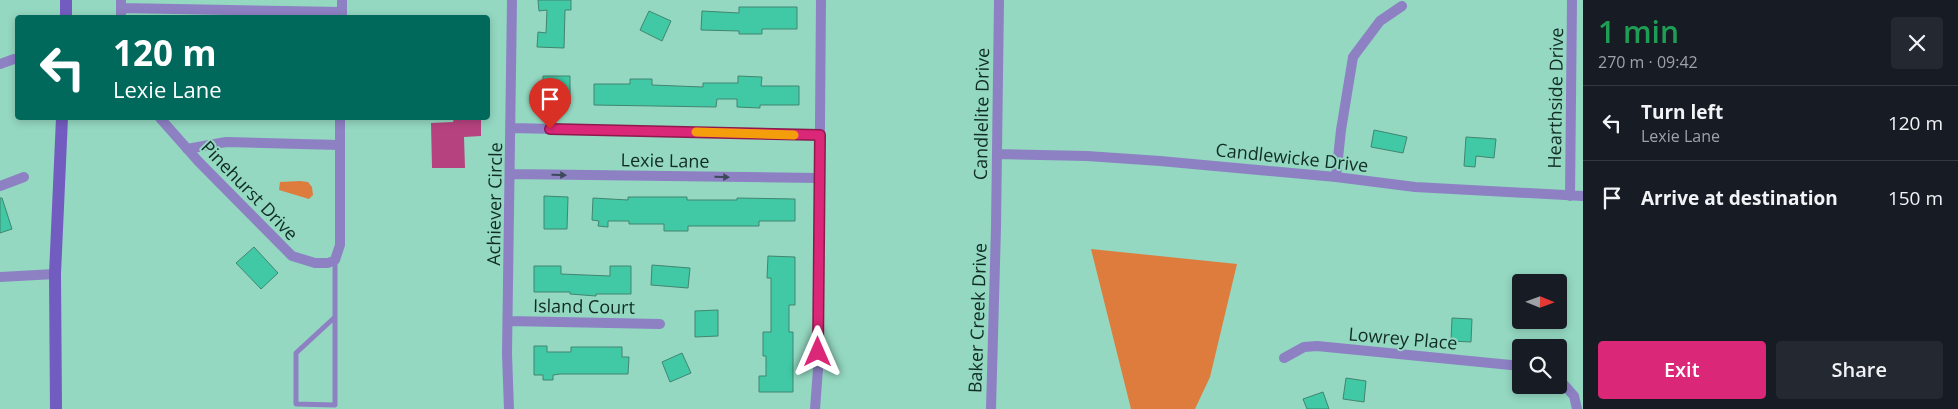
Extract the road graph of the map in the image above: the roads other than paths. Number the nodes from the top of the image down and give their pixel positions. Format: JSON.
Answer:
{"nodes":[{"id":1,"x":66,"y":0,"type":"edge"},
{"id":2,"x":342,"y":0,"type":"edge"},
{"id":3,"x":512,"y":0,"type":"edge"},
{"id":4,"x":821,"y":0,"type":"edge"},
{"id":5,"x":999,"y":0,"type":"edge"},
{"id":6,"x":1572,"y":0,"type":"edge"},
{"id":7,"x":1402,"y":6,"type":"dead end"},
{"id":8,"x":121,"y":9,"type":"edge"},
{"id":9,"x":66,"y":15,"type":"edge"},
{"id":10,"x":342,"y":15,"type":"edge"},
{"id":11,"x":14,"y":59,"type":"dead end"},
{"id":12,"x":0,"y":64,"type":"edge"},
{"id":13,"x":62,"y":120,"type":"edge"},
{"id":14,"x":162,"y":120,"type":"edge"},
{"id":15,"x":340,"y":120,"type":"edge"},
{"id":16,"x":511,"y":128,"type":"junction"},
{"id":17,"x":820,"y":135,"type":"junction"},
{"id":18,"x":339,"y":145,"type":"junction"},
{"id":19,"x":187,"y":149,"type":"junction"},
{"id":20,"x":997,"y":154,"type":"junction"},
{"id":21,"x":511,"y":174,"type":"junction"},
{"id":22,"x":24,"y":177,"type":"dead end"},
{"id":23,"x":1336,"y":177,"type":"junction"},
{"id":24,"x":819,"y":178,"type":"junction"},
{"id":25,"x":0,"y":186,"type":"edge"},
{"id":26,"x":1570,"y":196,"type":"junction"},
{"id":27,"x":1583,"y":196,"type":"edge"},
{"id":28,"x":996,"y":228,"type":"joint"},
{"id":29,"x":335,"y":260,"type":"junction"},
{"id":30,"x":55,"y":274,"type":"junction"},
{"id":31,"x":0,"y":278,"type":"edge"},
{"id":32,"x":335,"y":317,"type":"junction"},
{"id":33,"x":508,"y":321,"type":"junction"},
{"id":34,"x":660,"y":324,"type":"dead end"},
{"id":35,"x":1284,"y":358,"type":"dead end"},
{"id":36,"x":1512,"y":365,"type":"edge"},
{"id":37,"x":1567,"y":388,"type":"edge"},
{"id":38,"x":56,"y":409,"type":"edge"},
{"id":39,"x":509,"y":409,"type":"edge"},
{"id":40,"x":815,"y":409,"type":"edge"},
{"id":41,"x":990,"y":409,"type":"edge"},
{"id":42,"x":1577,"y":409,"type":"edge"}],
"edges":[{"from":1,"to":9,"type":"main road"},
{"from":2,"to":10,"type":"street"},
{"from":3,"to":16,"type":"street","name":"Achiever Circle"},
{"from":4,"to":17,"type":"street"},
{"from":5,"to":20,"type":"street","name":"Candlelite Drive"},
{"from":6,"to":26,"type":"street","name":"Hearthside Drive"},
{"from":7,"to":23,"type":"street"},
{"from":8,"to":10,"type":"street"},
{"from":11,"to":12,"type":"street"},
{"from":13,"to":30,"type":"main road"},
{"from":14,"to":19,"type":"street","name":"Pinehurst Drive"},
{"from":15,"to":18,"type":"street"},
{"from":16,"to":17,"type":"street","name":"Lexie Lane"},
{"from":16,"to":21,"type":"street","name":"Achiever Circle"},
{"from":17,"to":24,"type":"street"},
{"from":18,"to":19,"type":"street"},
{"from":18,"to":29,"type":"street"},
{"from":19,"to":29,"type":"street","name":"Pinehurst Drive"},
{"from":20,"to":23,"type":"street","name":"Candlewicke Drive"},
{"from":20,"to":28,"type":"street","name":"Candlelite Drive"},
{"from":21,"to":24,"type":"street","name":"Lexie Lane","one_way":true},
{"from":21,"to":33,"type":"street","name":"Achiever Circle"},
{"from":22,"to":25,"type":"street"},
{"from":23,"to":26,"type":"street","name":"Candlewicke Drive"},
{"from":24,"to":40,"type":"street"},
{"from":26,"to":27,"type":"street","name":"Candlewicke Drive"},
{"from":28,"to":41,"type":"street","name":"Baker Creek Drive"},
{"from":29,"to":32,"type":"lane"},
{"from":30,"to":31,"type":"street"},
{"from":30,"to":38,"type":"main road"},
{"from":32,"to":32,"type":"lane"},
{"from":33,"to":34,"type":"street","name":"Island Court"},
{"from":33,"to":39,"type":"street","name":"Achiever Circle"},
{"from":35,"to":36,"type":"street","name":"Lowrey Place"},
{"from":37,"to":42,"type":"street"}]}
